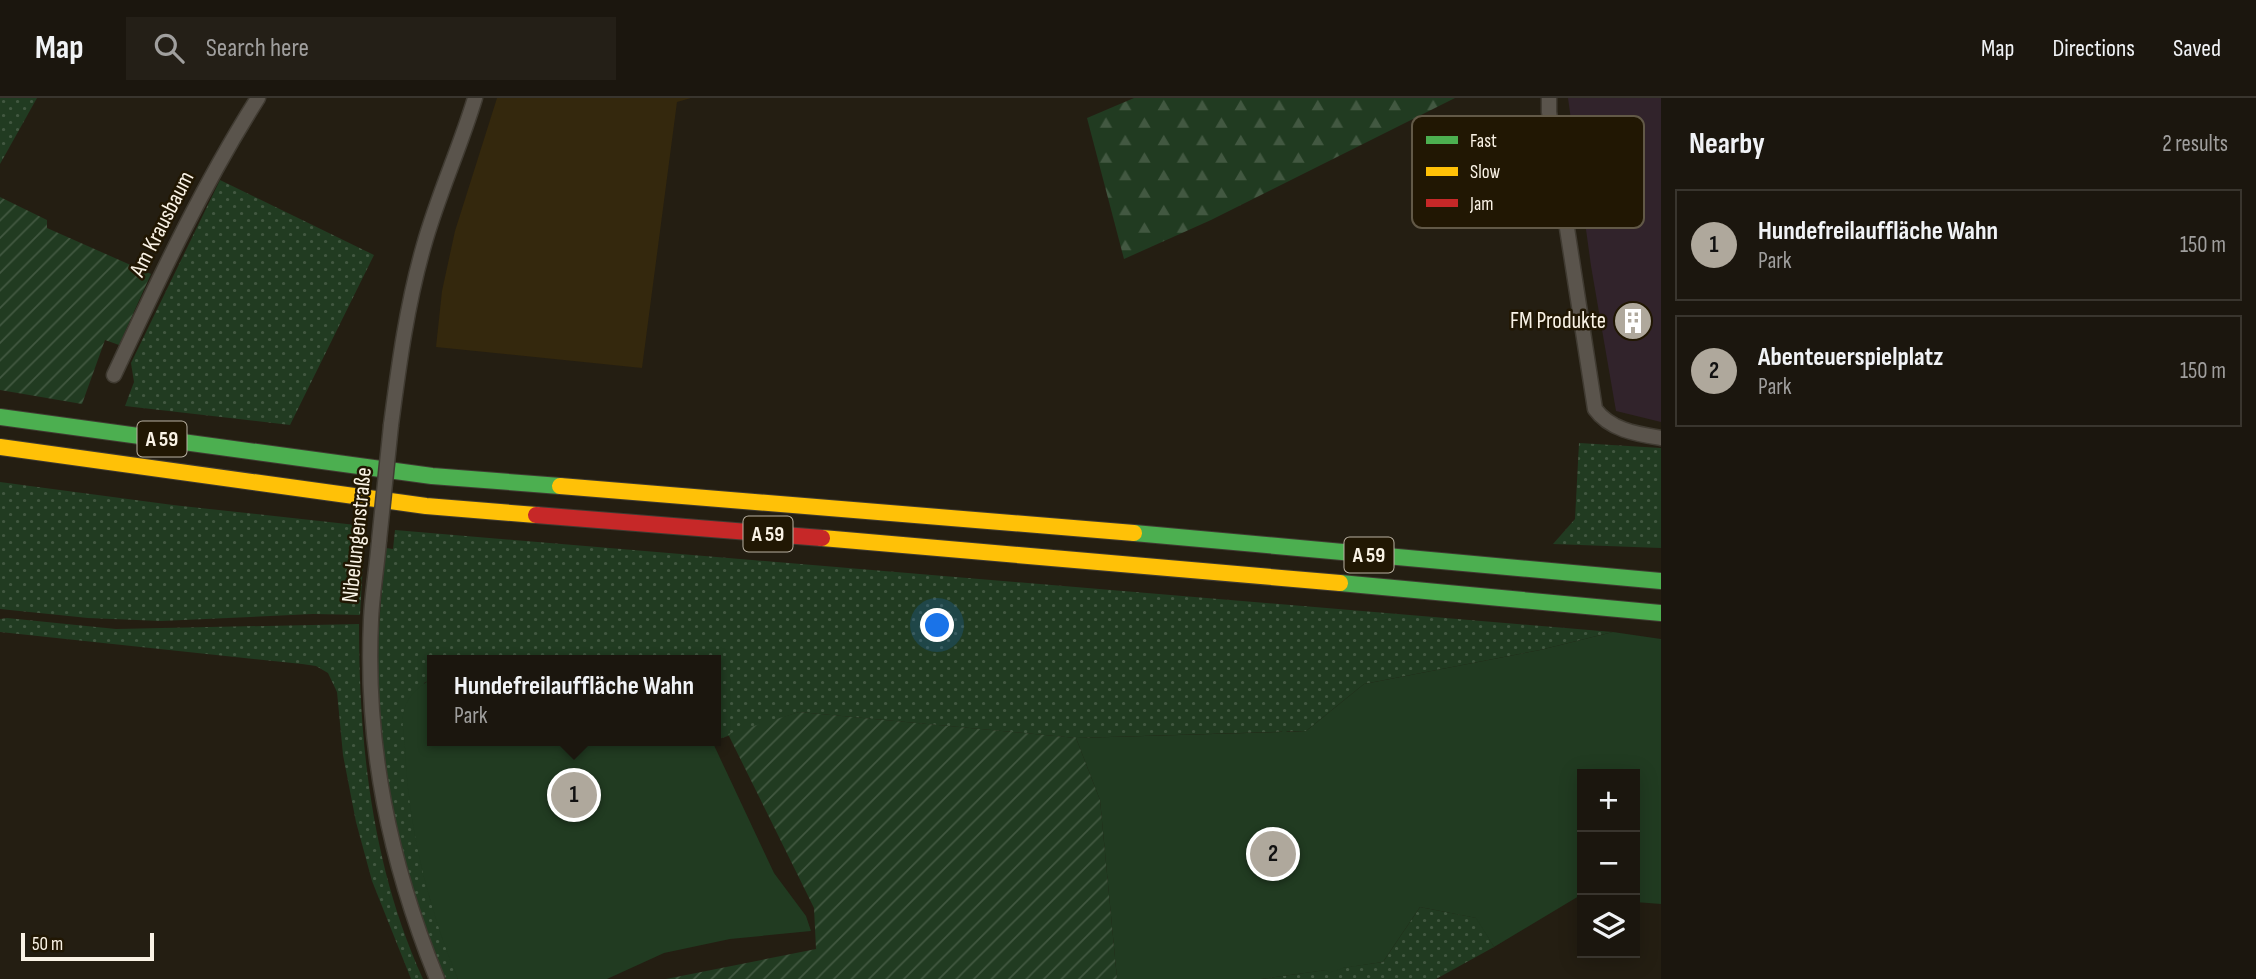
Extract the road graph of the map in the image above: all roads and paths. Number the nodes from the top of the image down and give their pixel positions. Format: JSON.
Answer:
{"nodes":[{"id":1,"x":258,"y":98,"type":"edge"},
{"id":2,"x":475,"y":98,"type":"edge"},
{"id":3,"x":1549,"y":98,"type":"edge"},
{"id":4,"x":1550,"y":116,"type":"edge"},
{"id":5,"x":1567,"y":228,"type":"edge"},
{"id":6,"x":114,"y":375,"type":"dead end"},
{"id":7,"x":0,"y":417,"type":"edge"},
{"id":8,"x":1661,"y":438,"type":"edge"},
{"id":9,"x":0,"y":447,"type":"edge"},
{"id":10,"x":1661,"y":578,"type":"edge"},
{"id":11,"x":1568,"y":605,"type":"junction"},
{"id":12,"x":1661,"y":613,"type":"edge"},
{"id":13,"x":1661,"y":621,"type":"edge"},
{"id":14,"x":437,"y":979,"type":"edge"}],
"edges":[{"from":1,"to":6,"type":"street","name":"Am Krausbaum"},
{"from":2,"to":14,"type":"street","name":"Nibelungenstraße","bridge":true},
{"from":3,"to":4,"type":"street"},
{"from":5,"to":8,"type":"street"},
{"from":7,"to":10,"type":"highway","number":"A 59"},
{"from":9,"to":11,"type":"highway","number":"A 59"},
{"from":11,"to":12,"type":"highway","number":"A 59"},
{"from":11,"to":13,"type":"highway"}]}
